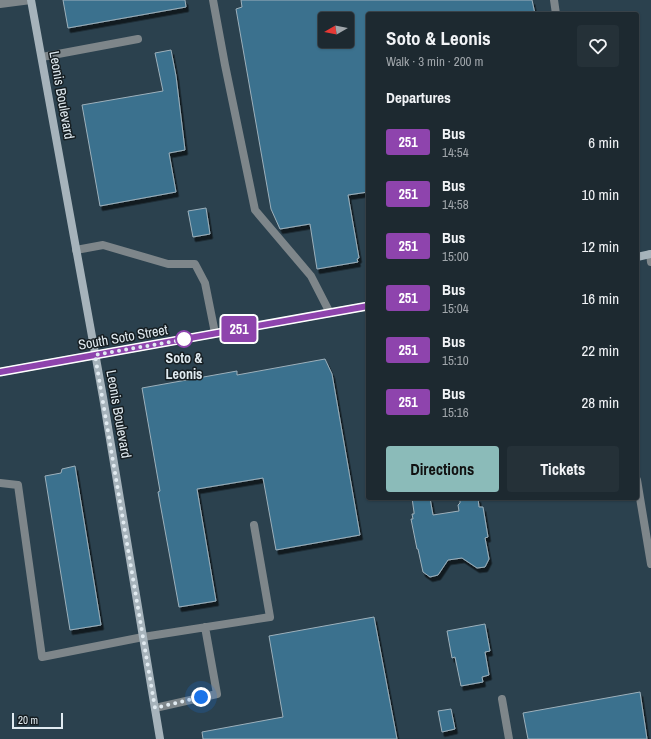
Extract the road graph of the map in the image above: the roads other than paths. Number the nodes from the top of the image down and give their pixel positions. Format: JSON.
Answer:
{"nodes":[{"id":1,"x":31,"y":0,"type":"edge"},
{"id":2,"x":213,"y":0,"type":"edge"},
{"id":3,"x":554,"y":0,"type":"edge"},
{"id":4,"x":0,"y":4,"type":"edge"},
{"id":5,"x":556,"y":12,"type":"edge"},
{"id":6,"x":138,"y":39,"type":"dead end"},
{"id":7,"x":42,"y":57,"type":"junction"},
{"id":8,"x":76,"y":250,"type":"junction"},
{"id":9,"x":639,"y":256,"type":"edge"},
{"id":10,"x":651,"y":257,"type":"edge"},
{"id":11,"x":366,"y":306,"type":"edge"},
{"id":12,"x":330,"y":313,"type":"junction"},
{"id":13,"x":215,"y":333,"type":"junction"},
{"id":14,"x":95,"y":355,"type":"junction"},
{"id":15,"x":0,"y":372,"type":"edge"},
{"id":16,"x":0,"y":483,"type":"edge"},
{"id":17,"x":639,"y":492,"type":"edge"},
{"id":18,"x":254,"y":525,"type":"dead end"},
{"id":19,"x":651,"y":564,"type":"edge"},
{"id":20,"x":205,"y":627,"type":"junction"},
{"id":21,"x":143,"y":637,"type":"junction"},
{"id":22,"x":502,"y":699,"type":"dead end"},
{"id":23,"x":155,"y":708,"type":"junction"},
{"id":24,"x":160,"y":739,"type":"edge"},
{"id":25,"x":508,"y":739,"type":"edge"}],
"edges":[{"from":1,"to":4,"type":"street"},
{"from":1,"to":7,"type":"main road","name":"Leonis Boulevard"},
{"from":2,"to":12,"type":"street"},
{"from":3,"to":5,"type":"street"},
{"from":6,"to":7,"type":"street"},
{"from":7,"to":8,"type":"main road","name":"Leonis Boulevard"},
{"from":8,"to":13,"type":"street"},
{"from":8,"to":14,"type":"main road","name":"Leonis Boulevard"},
{"from":9,"to":10,"type":"main road"},
{"from":11,"to":12,"type":"main road","name":"South Soto Street"},
{"from":12,"to":13,"type":"main road","name":"South Soto Street"},
{"from":13,"to":14,"type":"main road","name":"South Soto Street"},
{"from":14,"to":15,"type":"main road","name":"South Soto Street"},
{"from":14,"to":21,"type":"main road","name":"Leonis Boulevard"},
{"from":16,"to":21,"type":"street"},
{"from":17,"to":19,"type":"street"},
{"from":18,"to":20,"type":"street"},
{"from":20,"to":21,"type":"street"},
{"from":20,"to":23,"type":"street"},
{"from":21,"to":23,"type":"main road","name":"Leonis Boulevard"},
{"from":22,"to":25,"type":"street"},
{"from":23,"to":24,"type":"main road","name":"Leonis Boulevard"}]}
